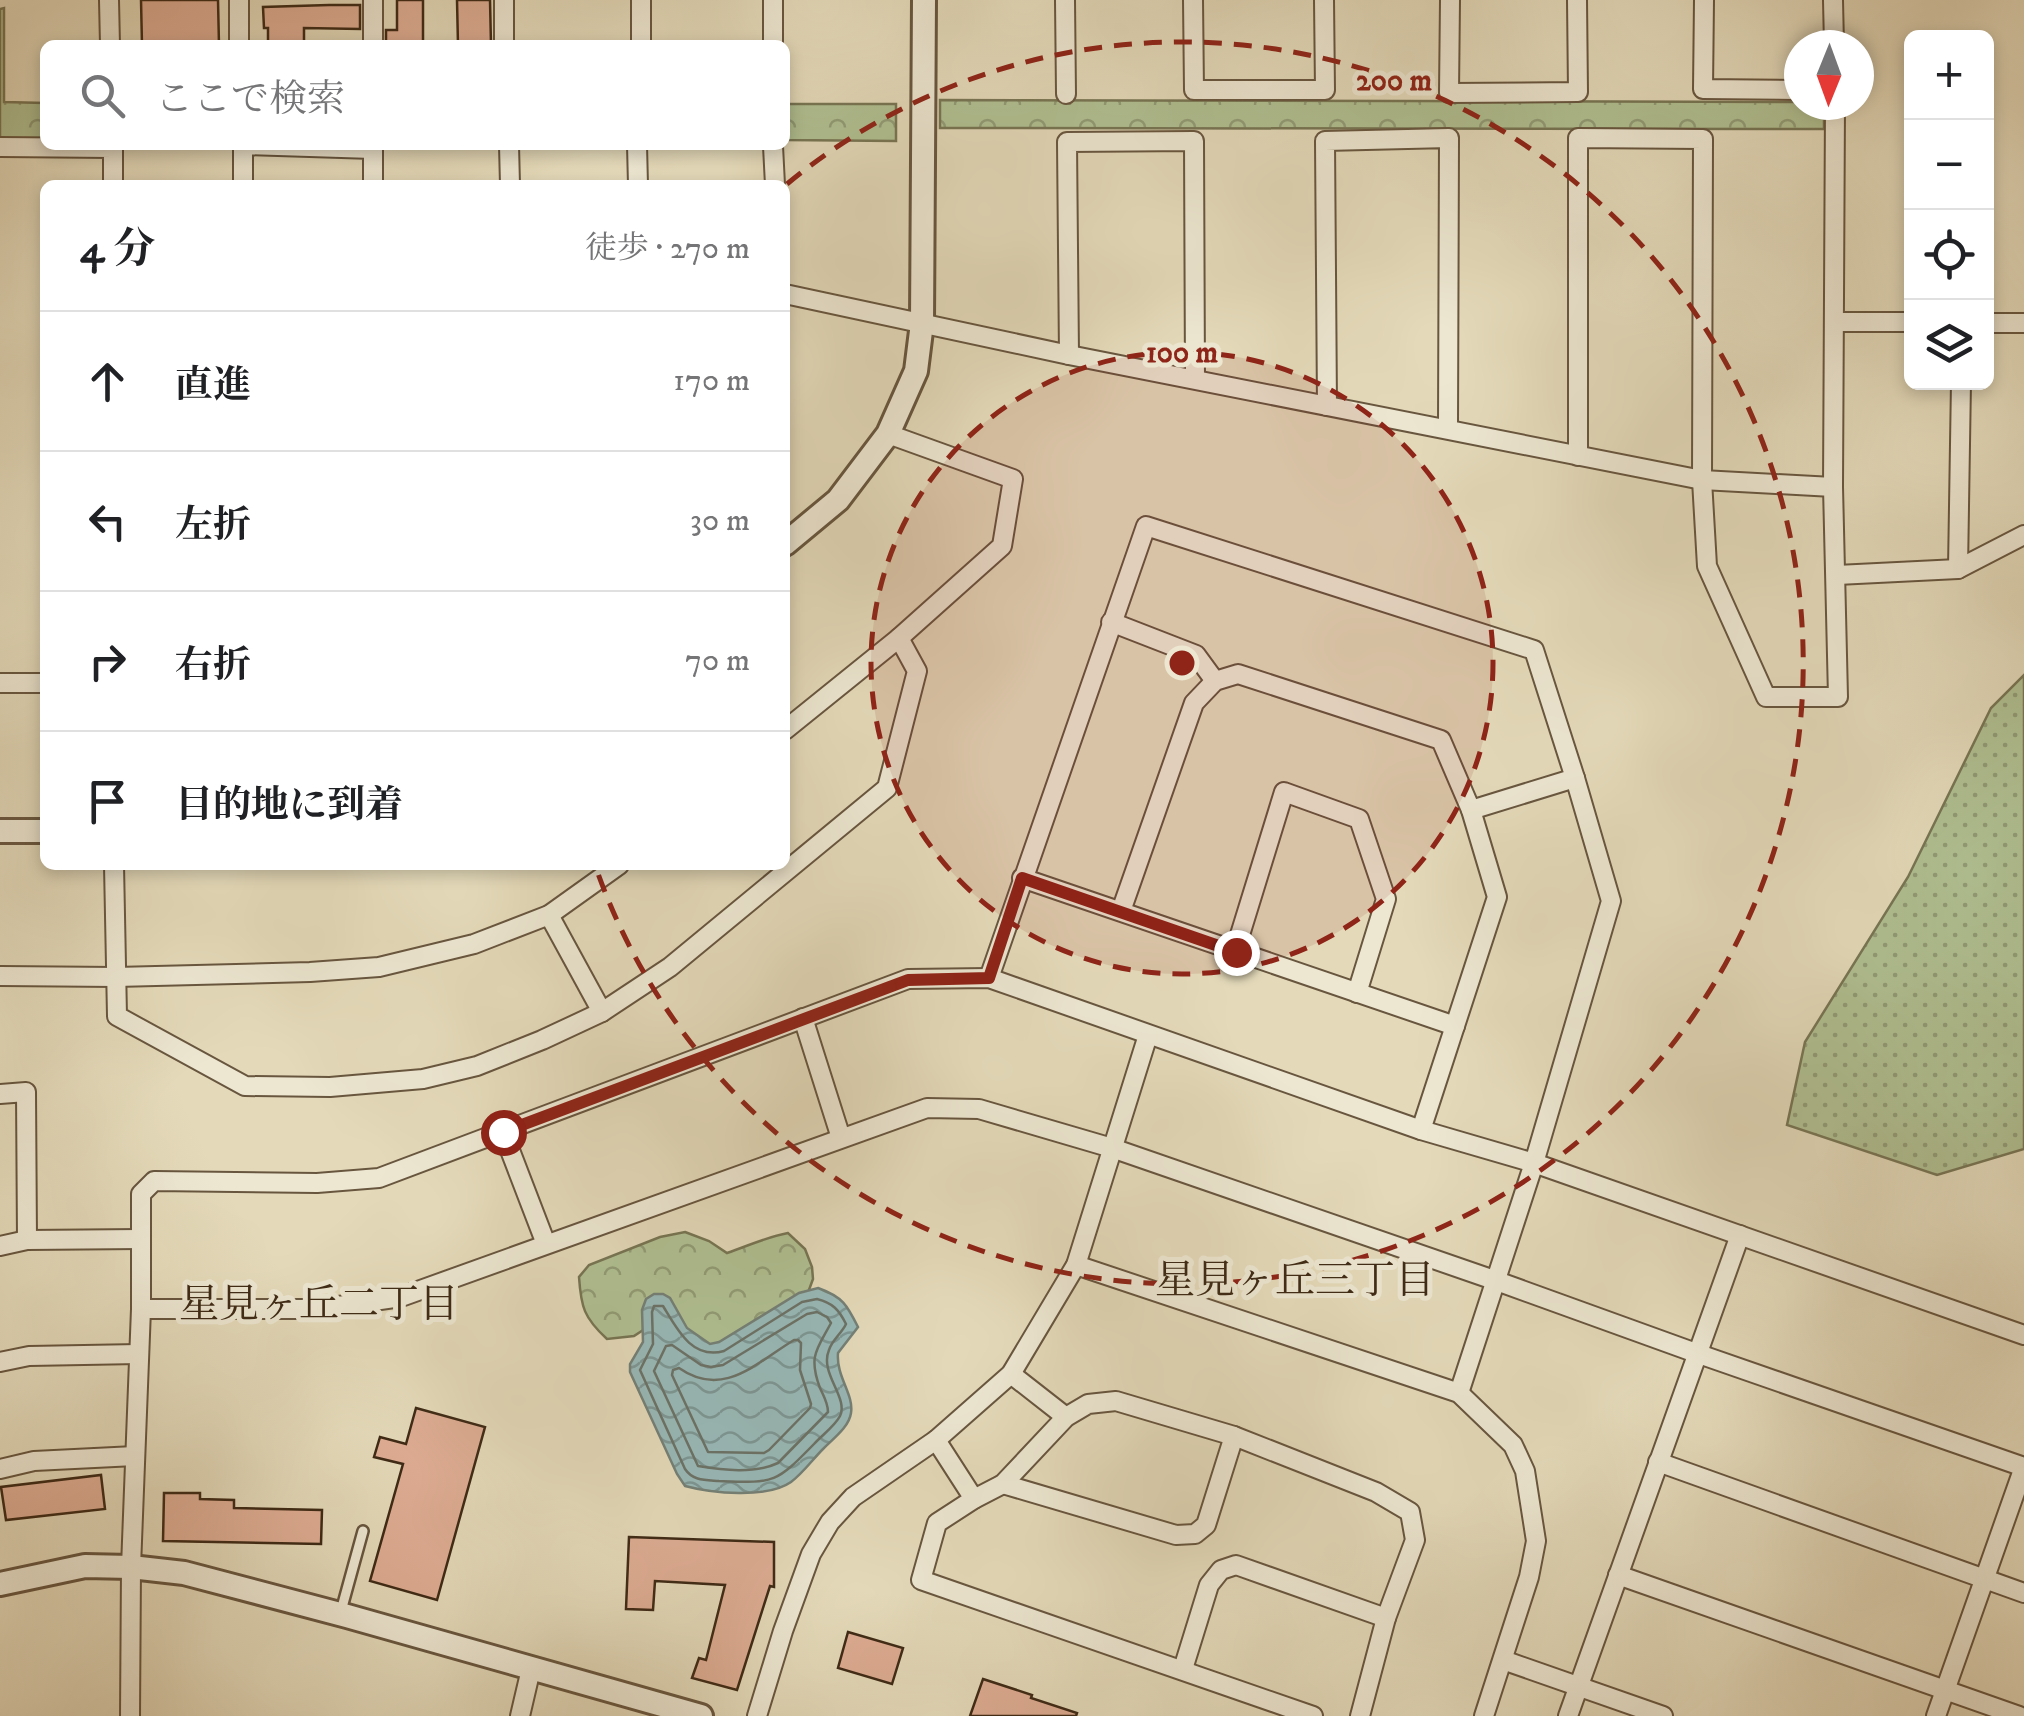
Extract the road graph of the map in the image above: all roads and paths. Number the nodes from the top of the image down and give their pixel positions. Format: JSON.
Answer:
{"nodes":[{"id":1,"x":109,"y":0,"type":"edge"},
{"id":2,"x":238,"y":0,"type":"edge"},
{"id":3,"x":373,"y":0,"type":"edge"},
{"id":4,"x":504,"y":0,"type":"edge"},
{"id":5,"x":641,"y":0,"type":"edge"},
{"id":6,"x":774,"y":0,"type":"edge"},
{"id":7,"x":924,"y":0,"type":"edge"},
{"id":8,"x":1065,"y":0,"type":"edge"},
{"id":9,"x":1194,"y":0,"type":"edge"},
{"id":10,"x":1324,"y":0,"type":"edge"},
{"id":11,"x":1450,"y":0,"type":"edge"},
{"id":12,"x":1578,"y":0,"type":"edge"},
{"id":13,"x":1704,"y":0,"type":"edge"},
{"id":14,"x":1832,"y":0,"type":"edge"},
{"id":15,"x":1833,"y":30,"type":"edge"},
{"id":16,"x":110,"y":40,"type":"edge"},
{"id":17,"x":238,"y":40,"type":"edge"},
{"id":18,"x":373,"y":40,"type":"edge"},
{"id":19,"x":504,"y":40,"type":"edge"},
{"id":20,"x":641,"y":40,"type":"edge"},
{"id":21,"x":773,"y":40,"type":"edge"},
{"id":22,"x":1784,"y":90,"type":"edge"},
{"id":23,"x":1066,"y":94,"type":"dead end"},
{"id":24,"x":1834,"y":120,"type":"edge"},
{"id":25,"x":0,"y":147,"type":"edge"},
{"id":26,"x":40,"y":147,"type":"edge"},
{"id":27,"x":113,"y":150,"type":"edge"},
{"id":28,"x":243,"y":150,"type":"edge"},
{"id":29,"x":373,"y":150,"type":"edge"},
{"id":30,"x":509,"y":150,"type":"edge"},
{"id":31,"x":637,"y":150,"type":"edge"},
{"id":32,"x":773,"y":150,"type":"edge"},
{"id":33,"x":113,"y":180,"type":"edge"},
{"id":34,"x":243,"y":180,"type":"edge"},
{"id":35,"x":374,"y":180,"type":"edge"},
{"id":36,"x":510,"y":180,"type":"edge"},
{"id":37,"x":638,"y":180,"type":"edge"},
{"id":38,"x":775,"y":180,"type":"edge"},
{"id":39,"x":790,"y":295,"type":"edge"},
{"id":40,"x":1835,"y":322,"type":"junction"},
{"id":41,"x":1904,"y":322,"type":"edge"},
{"id":42,"x":922,"y":323,"type":"junction"},
{"id":43,"x":1994,"y":323,"type":"edge"},
{"id":44,"x":2024,"y":323,"type":"edge"},
{"id":45,"x":1068,"y":355,"type":"junction"},
{"id":46,"x":1195,"y":379,"type":"junction"},
{"id":47,"x":1961,"y":390,"type":"edge"},
{"id":48,"x":1327,"y":406,"type":"junction"},
{"id":49,"x":1448,"y":428,"type":"junction"},
{"id":50,"x":888,"y":434,"type":"junction"},
{"id":51,"x":1578,"y":456,"type":"junction"},
{"id":52,"x":1702,"y":480,"type":"junction"},
{"id":53,"x":1833,"y":487,"type":"junction"},
{"id":54,"x":2024,"y":535,"type":"edge"},
{"id":55,"x":790,"y":540,"type":"edge"},
{"id":56,"x":1958,"y":569,"type":"junction"},
{"id":57,"x":1837,"y":575,"type":"junction"},
{"id":58,"x":1111,"y":622,"type":"junction"},
{"id":59,"x":900,"y":638,"type":"junction"},
{"id":60,"x":1215,"y":681,"type":"junction"},
{"id":61,"x":0,"y":683,"type":"edge"},
{"id":62,"x":40,"y":683,"type":"edge"},
{"id":63,"x":790,"y":726,"type":"edge"},
{"id":64,"x":1575,"y":778,"type":"junction"},
{"id":65,"x":1470,"y":810,"type":"junction"},
{"id":66,"x":0,"y":831,"type":"edge"},
{"id":67,"x":40,"y":831,"type":"edge"},
{"id":68,"x":790,"y":868,"type":"edge"},
{"id":69,"x":114,"y":870,"type":"edge"},
{"id":70,"x":612,"y":870,"type":"edge"},
{"id":71,"x":788,"y":870,"type":"edge"},
{"id":72,"x":1022,"y":878,"type":"junction"},
{"id":73,"x":1121,"y":911,"type":"junction"},
{"id":74,"x":549,"y":915,"type":"junction"},
{"id":75,"x":1236,"y":952,"type":"junction"},
{"id":76,"x":0,"y":976,"type":"edge"},
{"id":77,"x":116,"y":977,"type":"junction"},
{"id":78,"x":989,"y":978,"type":"junction"},
{"id":79,"x":1358,"y":993,"type":"junction"},
{"id":80,"x":602,"y":1012,"type":"junction"},
{"id":81,"x":803,"y":1018,"type":"junction"},
{"id":82,"x":1455,"y":1026,"type":"junction"},
{"id":83,"x":1148,"y":1035,"type":"junction"},
{"id":84,"x":0,"y":1094,"type":"edge"},
{"id":85,"x":1421,"y":1130,"type":"junction"},
{"id":86,"x":503,"y":1132,"type":"junction"},
{"id":87,"x":841,"y":1138,"type":"junction"},
{"id":88,"x":1112,"y":1148,"type":"junction"},
{"id":89,"x":1534,"y":1163,"type":"junction"},
{"id":90,"x":1740,"y":1235,"type":"junction"},
{"id":91,"x":142,"y":1239,"type":"junction"},
{"id":92,"x":26,"y":1240,"type":"junction"},
{"id":93,"x":546,"y":1244,"type":"junction"},
{"id":94,"x":0,"y":1246,"type":"edge"},
{"id":95,"x":1076,"y":1265,"type":"junction"},
{"id":96,"x":1494,"y":1280,"type":"junction"},
{"id":97,"x":140,"y":1308,"type":"junction"},
{"id":98,"x":2024,"y":1336,"type":"edge"},
{"id":99,"x":1696,"y":1353,"type":"junction"},
{"id":100,"x":138,"y":1354,"type":"junction"},
{"id":101,"x":0,"y":1362,"type":"edge"},
{"id":102,"x":1011,"y":1374,"type":"junction"},
{"id":103,"x":1459,"y":1393,"type":"junction"},
{"id":104,"x":1066,"y":1417,"type":"junction"},
{"id":105,"x":1234,"y":1436,"type":"junction"},
{"id":106,"x":936,"y":1440,"type":"junction"},
{"id":107,"x":134,"y":1456,"type":"junction"},
{"id":108,"x":1658,"y":1462,"type":"junction"},
{"id":109,"x":2024,"y":1467,"type":"edge"},
{"id":110,"x":0,"y":1469,"type":"edge"},
{"id":111,"x":1003,"y":1484,"type":"junction"},
{"id":112,"x":974,"y":1499,"type":"junction"},
{"id":113,"x":363,"y":1530,"type":"dead end"},
{"id":114,"x":132,"y":1566,"type":"junction"},
{"id":115,"x":1618,"y":1575,"type":"junction"},
{"id":116,"x":1984,"y":1578,"type":"junction"},
{"id":117,"x":0,"y":1584,"type":"edge"},
{"id":118,"x":2024,"y":1593,"type":"edge"},
{"id":119,"x":340,"y":1614,"type":"junction"},
{"id":120,"x":1386,"y":1618,"type":"junction"},
{"id":121,"x":1504,"y":1660,"type":"junction"},
{"id":122,"x":532,"y":1669,"type":"junction"},
{"id":123,"x":1183,"y":1669,"type":"junction"},
{"id":124,"x":1578,"y":1686,"type":"junction"},
{"id":125,"x":1945,"y":1690,"type":"junction"},
{"id":126,"x":130,"y":1716,"type":"edge"},
{"id":127,"x":520,"y":1716,"type":"edge"},
{"id":128,"x":701,"y":1716,"type":"edge"},
{"id":129,"x":757,"y":1716,"type":"edge"},
{"id":130,"x":1313,"y":1716,"type":"edge"},
{"id":131,"x":1360,"y":1716,"type":"edge"},
{"id":132,"x":1484,"y":1716,"type":"edge"},
{"id":133,"x":1568,"y":1716,"type":"edge"},
{"id":134,"x":1662,"y":1716,"type":"edge"},
{"id":135,"x":1936,"y":1716,"type":"edge"},
{"id":136,"x":2020,"y":1716,"type":"edge"}],
"edges":[{"from":1,"to":16,"type":"street"},
{"from":2,"to":17,"type":"street"},
{"from":3,"to":18,"type":"street"},
{"from":4,"to":19,"type":"street"},
{"from":5,"to":20,"type":"street"},
{"from":6,"to":21,"type":"street"},
{"from":7,"to":42,"type":"street"},
{"from":8,"to":23,"type":"street"},
{"from":9,"to":10,"type":"street"},
{"from":11,"to":12,"type":"street"},
{"from":13,"to":22,"type":"street"},
{"from":14,"to":15,"type":"street"},
{"from":24,"to":40,"type":"street"},
{"from":25,"to":26,"type":"street"},
{"from":27,"to":33,"type":"street"},
{"from":28,"to":34,"type":"street"},
{"from":29,"to":35,"type":"street"},
{"from":30,"to":36,"type":"street"},
{"from":31,"to":37,"type":"street"},
{"from":32,"to":38,"type":"street"},
{"from":39,"to":42,"type":"street"},
{"from":40,"to":41,"type":"street"},
{"from":40,"to":53,"type":"street"},
{"from":42,"to":45,"type":"street"},
{"from":42,"to":50,"type":"street"},
{"from":43,"to":44,"type":"street"},
{"from":45,"to":46,"type":"street"},
{"from":45,"to":46,"type":"street"},
{"from":46,"to":48,"type":"street"},
{"from":47,"to":56,"type":"street"},
{"from":48,"to":49,"type":"street"},
{"from":48,"to":49,"type":"street"},
{"from":49,"to":51,"type":"street"},
{"from":50,"to":55,"type":"street"},
{"from":50,"to":59,"type":"street"},
{"from":51,"to":52,"type":"street"},
{"from":51,"to":52,"type":"street"},
{"from":52,"to":53,"type":"street"},
{"from":52,"to":57,"type":"street"},
{"from":53,"to":57,"type":"street"},
{"from":54,"to":56,"type":"street"},
{"from":56,"to":57,"type":"street"},
{"from":58,"to":60,"type":"street"},
{"from":58,"to":64,"type":"street"},
{"from":58,"to":72,"type":"street"},
{"from":59,"to":63,"type":"street"},
{"from":59,"to":68,"type":"street"},
{"from":60,"to":65,"type":"street"},
{"from":60,"to":73,"type":"street"},
{"from":61,"to":62,"type":"street"},
{"from":64,"to":65,"type":"street"},
{"from":64,"to":89,"type":"street"},
{"from":65,"to":82,"type":"street"},
{"from":66,"to":67,"type":"street"},
{"from":69,"to":77,"type":"street"},
{"from":70,"to":74,"type":"street"},
{"from":71,"to":80,"type":"street"},
{"from":72,"to":73,"type":"street"},
{"from":72,"to":78,"type":"street"},
{"from":73,"to":75,"type":"street"},
{"from":74,"to":77,"type":"street"},
{"from":74,"to":80,"type":"street"},
{"from":75,"to":79,"type":"street"},
{"from":75,"to":79,"type":"street"},
{"from":76,"to":77,"type":"street"},
{"from":77,"to":80,"type":"street"},
{"from":78,"to":81,"type":"street"},
{"from":78,"to":83,"type":"street"},
{"from":79,"to":82,"type":"street"},
{"from":81,"to":86,"type":"street"},
{"from":81,"to":87,"type":"street"},
{"from":82,"to":85,"type":"street"},
{"from":83,"to":85,"type":"street"},
{"from":83,"to":88,"type":"street"},
{"from":84,"to":92,"type":"street"},
{"from":85,"to":89,"type":"street"},
{"from":86,"to":91,"type":"street"},
{"from":86,"to":93,"type":"street"},
{"from":87,"to":88,"type":"street"},
{"from":87,"to":93,"type":"street"},
{"from":88,"to":95,"type":"street"},
{"from":88,"to":96,"type":"street"},
{"from":89,"to":90,"type":"street"},
{"from":89,"to":96,"type":"street"},
{"from":90,"to":98,"type":"street"},
{"from":90,"to":99,"type":"street"},
{"from":91,"to":92,"type":"street"},
{"from":91,"to":97,"type":"street"},
{"from":92,"to":94,"type":"street"},
{"from":93,"to":97,"type":"street"},
{"from":95,"to":102,"type":"street"},
{"from":95,"to":103,"type":"street"},
{"from":96,"to":99,"type":"street"},
{"from":96,"to":103,"type":"street"},
{"from":97,"to":100,"type":"street"},
{"from":99,"to":108,"type":"street"},
{"from":99,"to":109,"type":"street"},
{"from":100,"to":101,"type":"street"},
{"from":100,"to":107,"type":"street"},
{"from":102,"to":104,"type":"street"},
{"from":102,"to":106,"type":"street"},
{"from":103,"to":121,"type":"street"},
{"from":104,"to":105,"type":"street"},
{"from":104,"to":111,"type":"street"},
{"from":105,"to":111,"type":"street"},
{"from":105,"to":120,"type":"street"},
{"from":106,"to":112,"type":"street"},
{"from":106,"to":129,"type":"street"},
{"from":107,"to":110,"type":"street"},
{"from":107,"to":114,"type":"street"},
{"from":108,"to":115,"type":"street"},
{"from":108,"to":116,"type":"street"},
{"from":109,"to":116,"type":"street"},
{"from":111,"to":112,"type":"street"},
{"from":112,"to":123,"type":"street"},
{"from":113,"to":119,"type":"lane"},
{"from":114,"to":117,"type":"street"},
{"from":114,"to":119,"type":"street"},
{"from":114,"to":126,"type":"street"},
{"from":115,"to":124,"type":"street"},
{"from":115,"to":125,"type":"street"},
{"from":116,"to":118,"type":"street"},
{"from":116,"to":125,"type":"street"},
{"from":119,"to":122,"type":"street"},
{"from":120,"to":123,"type":"street"},
{"from":120,"to":131,"type":"street"},
{"from":121,"to":124,"type":"street"},
{"from":121,"to":132,"type":"street"},
{"from":122,"to":127,"type":"street"},
{"from":122,"to":128,"type":"street"},
{"from":123,"to":130,"type":"street"},
{"from":124,"to":133,"type":"street"},
{"from":124,"to":134,"type":"street"},
{"from":125,"to":135,"type":"street"},
{"from":125,"to":136,"type":"street"}]}
